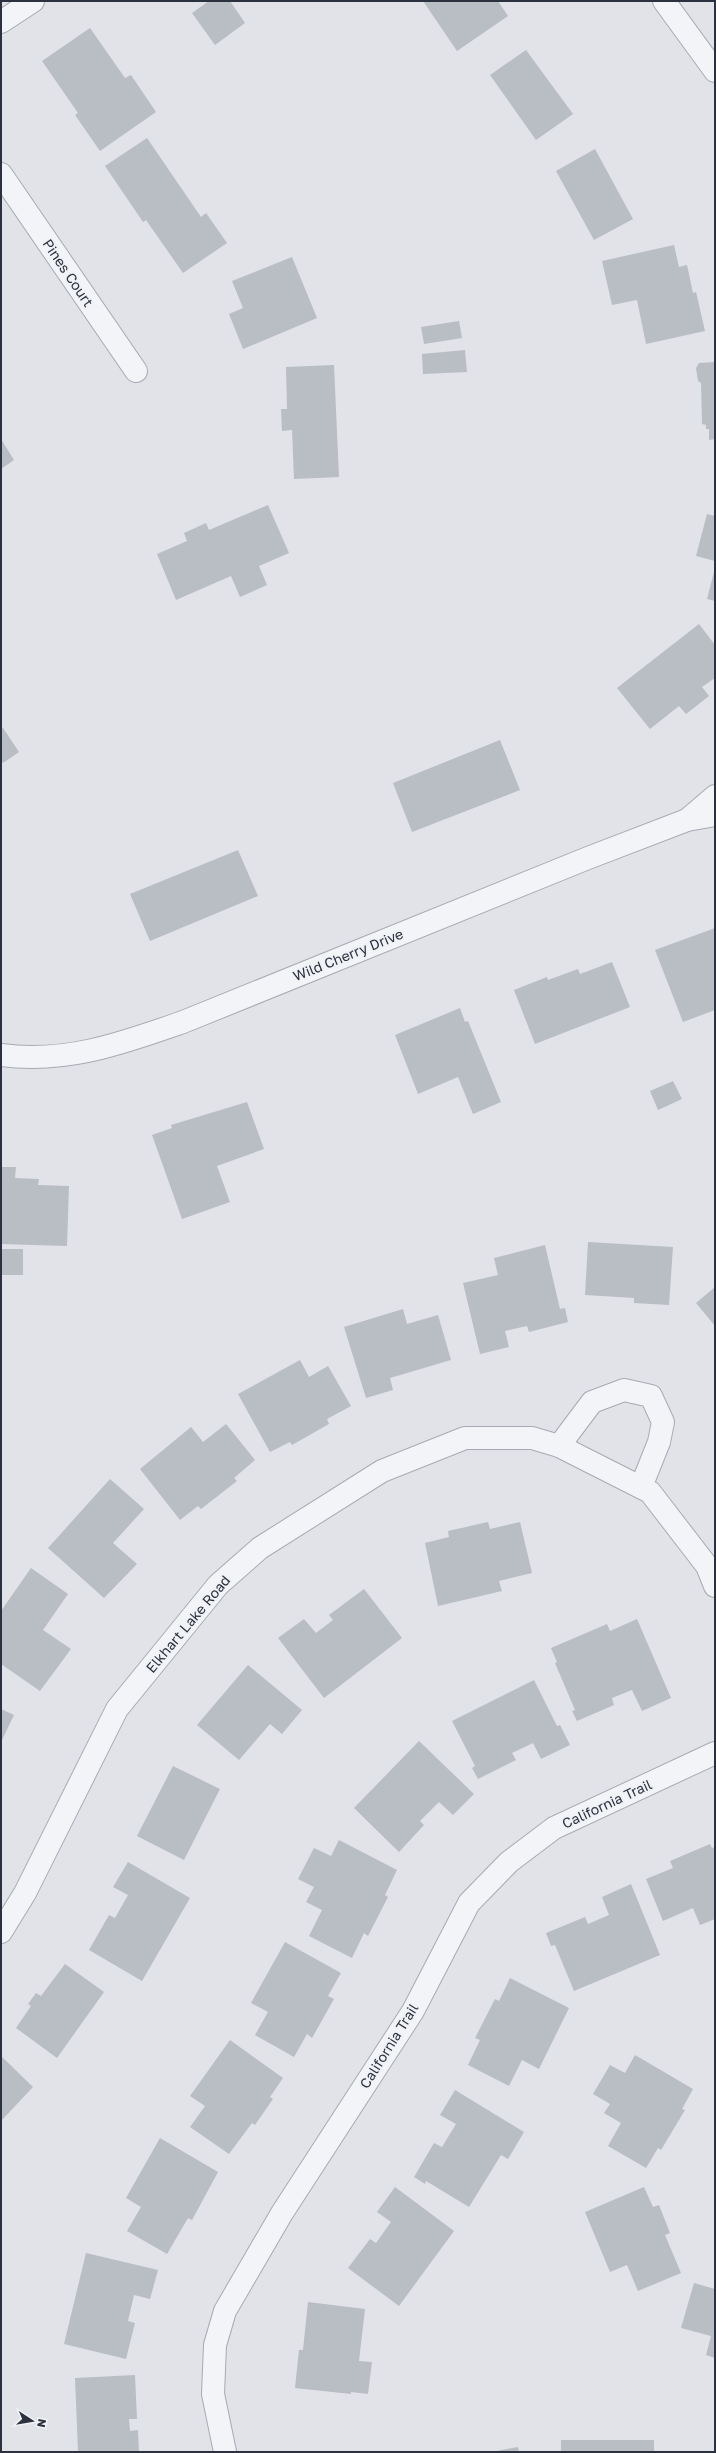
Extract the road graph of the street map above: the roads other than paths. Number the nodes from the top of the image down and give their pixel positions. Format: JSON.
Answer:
{"nodes":[{"id":1,"x":33,"y":1,"type":"edge"},
{"id":2,"x":664,"y":1,"type":"edge"},
{"id":3,"x":1,"y":22,"type":"edge"},
{"id":4,"x":715,"y":71,"type":"edge"},
{"id":5,"x":1,"y":174,"type":"edge"},
{"id":6,"x":136,"y":371,"type":"dead end"},
{"id":7,"x":715,"y":796,"type":"edge"},
{"id":8,"x":715,"y":815,"type":"edge"},
{"id":9,"x":687,"y":820,"type":"junction"},
{"id":10,"x":1,"y":1055,"type":"edge"},
{"id":11,"x":559,"y":1446,"type":"junction"},
{"id":12,"x":641,"y":1487,"type":"junction"},
{"id":13,"x":715,"y":1586,"type":"edge"},
{"id":14,"x":715,"y":1753,"type":"edge"},
{"id":15,"x":1,"y":1932,"type":"edge"},
{"id":16,"x":225,"y":2452,"type":"edge"}],
"edges":[{"from":1,"to":3,"type":"street"},
{"from":2,"to":4,"type":"street"},
{"from":5,"to":6,"type":"street","name":"Pines Court"},
{"from":7,"to":9,"type":"street","name":"Wild Cherry Drive"},
{"from":8,"to":9,"type":"street","name":"Wild Cherry Drive"},
{"from":9,"to":10,"type":"street","name":"Wild Cherry Drive"},
{"from":11,"to":12,"type":"street","name":"Elkhart Lake Road"},
{"from":11,"to":12,"type":"street"},
{"from":11,"to":15,"type":"street","name":"Elkhart Lake Road"},
{"from":12,"to":13,"type":"street","name":"Elkhart Lake Road"},
{"from":14,"to":16,"type":"street","name":"California Trail"}]}
